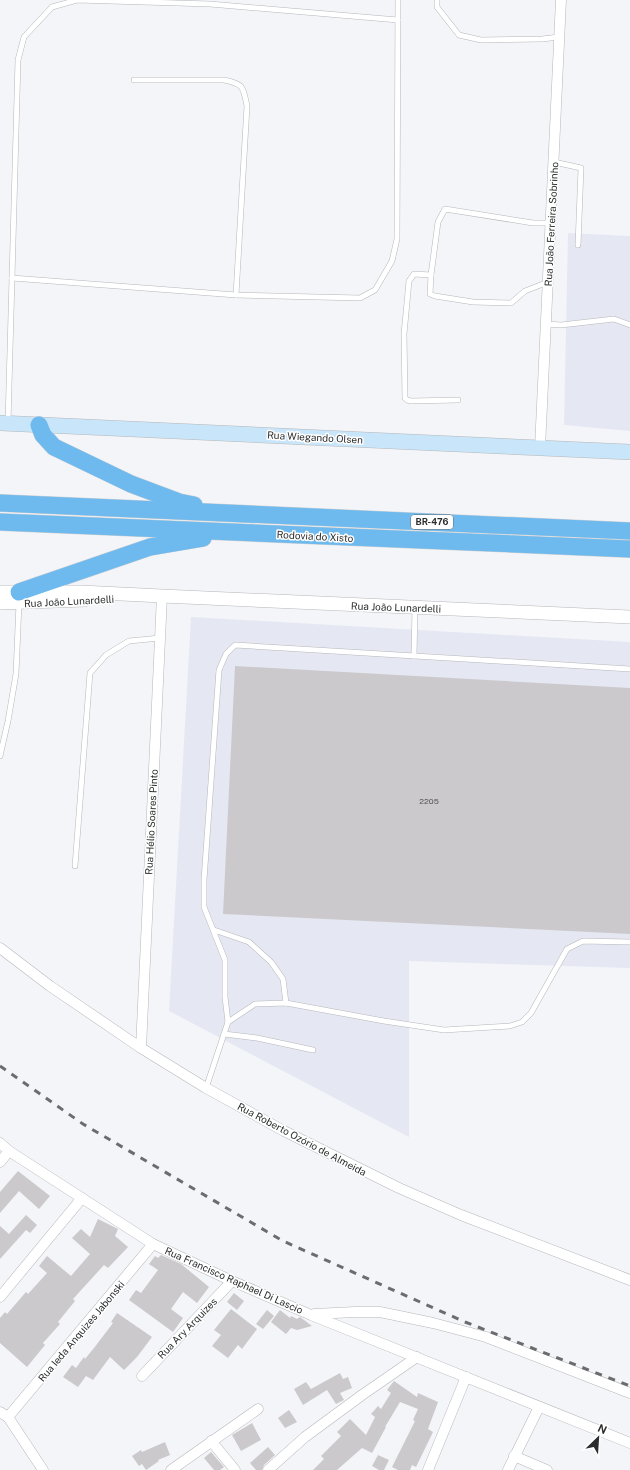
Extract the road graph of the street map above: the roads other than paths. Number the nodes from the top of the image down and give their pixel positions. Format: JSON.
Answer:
{"nodes":[{"id":1,"x":398,"y":0,"type":"edge"},
{"id":2,"x":437,"y":0,"type":"edge"},
{"id":3,"x":561,"y":0,"type":"edge"},
{"id":4,"x":117,"y":1,"type":"edge"},
{"id":5,"x":398,"y":20,"type":"junction"},
{"id":6,"x":559,"y":37,"type":"junction"},
{"id":7,"x":134,"y":80,"type":"dead end"},
{"id":8,"x":554,"y":162,"type":"junction"},
{"id":9,"x":551,"y":223,"type":"junction"},
{"id":10,"x":578,"y":245,"type":"dead end"},
{"id":11,"x":431,"y":275,"type":"junction"},
{"id":12,"x":12,"y":278,"type":"junction"},
{"id":13,"x":548,"y":282,"type":"junction"},
{"id":14,"x":236,"y":295,"type":"junction"},
{"id":15,"x":546,"y":324,"type":"junction"},
{"id":16,"x":630,"y":325,"type":"edge"},
{"id":17,"x":458,"y":400,"type":"dead end"},
{"id":18,"x":4,"y":424,"type":"edge"},
{"id":19,"x":39,"y":425,"type":"junction"},
{"id":20,"x":540,"y":448,"type":"junction"},
{"id":21,"x":630,"y":452,"type":"edge"},
{"id":22,"x":0,"y":503,"type":"edge"},
{"id":23,"x":234,"y":514,"type":"junction"},
{"id":24,"x":0,"y":522,"type":"edge"},
{"id":25,"x":630,"y":531,"type":"edge"},
{"id":26,"x":235,"y":532,"type":"junction"},
{"id":27,"x":630,"y":549,"type":"edge"},
{"id":28,"x":0,"y":592,"type":"edge"},
{"id":29,"x":162,"y":596,"type":"junction"},
{"id":30,"x":19,"y":598,"type":"junction"},
{"id":31,"x":0,"y":603,"type":"edge"},
{"id":32,"x":415,"y":607,"type":"junction"},
{"id":33,"x":630,"y":617,"type":"edge"},
{"id":34,"x":160,"y":638,"type":"junction"},
{"id":35,"x":414,"y":656,"type":"junction"},
{"id":36,"x":630,"y":669,"type":"edge"},
{"id":37,"x":0,"y":756,"type":"edge"},
{"id":38,"x":75,"y":866,"type":"dead end"},
{"id":39,"x":214,"y":930,"type":"junction"},
{"id":40,"x":630,"y":942,"type":"edge"},
{"id":41,"x":0,"y":948,"type":"edge"},
{"id":42,"x":286,"y":1002,"type":"junction"},
{"id":43,"x":228,"y":1022,"type":"junction"},
{"id":44,"x":224,"y":1034,"type":"junction"},
{"id":45,"x":141,"y":1048,"type":"junction"},
{"id":46,"x":313,"y":1050,"type":"dead end"},
{"id":47,"x":206,"y":1088,"type":"junction"},
{"id":48,"x":0,"y":1143,"type":"edge"},
{"id":49,"x":9,"y":1151,"type":"junction"},
{"id":50,"x":0,"y":1162,"type":"edge"},
{"id":51,"x":82,"y":1198,"type":"junction"},
{"id":52,"x":153,"y":1244,"type":"junction"},
{"id":53,"x":630,"y":1280,"type":"edge"},
{"id":54,"x":232,"y":1281,"type":"junction"},
{"id":55,"x":0,"y":1298,"type":"edge"},
{"id":56,"x":311,"y":1315,"type":"junction"},
{"id":57,"x":417,"y":1357,"type":"junction"},
{"id":58,"x":142,"y":1376,"type":"dead end"},
{"id":59,"x":466,"y":1376,"type":"junction"},
{"id":60,"x":630,"y":1393,"type":"edge"},
{"id":61,"x":539,"y":1406,"type":"junction"},
{"id":62,"x":258,"y":1409,"type":"dead end"},
{"id":63,"x":4,"y":1414,"type":"edge"},
{"id":64,"x":211,"y":1442,"type":"junction"},
{"id":65,"x":630,"y":1443,"type":"edge"},
{"id":66,"x":514,"y":1456,"type":"junction"},
{"id":67,"x":43,"y":1470,"type":"edge"},
{"id":68,"x":171,"y":1470,"type":"edge"},
{"id":69,"x":235,"y":1470,"type":"edge"},
{"id":70,"x":268,"y":1470,"type":"edge"},
{"id":71,"x":428,"y":1470,"type":"edge"},
{"id":72,"x":508,"y":1470,"type":"edge"},
{"id":73,"x":547,"y":1470,"type":"edge"}],
"edges":[{"from":1,"to":5,"type":"lane"},
{"from":2,"to":6,"type":"lane"},
{"from":3,"to":6,"type":"street","name":"Rua João Ferreira Sobrinho"},
{"from":4,"to":5,"type":"lane"},
{"from":4,"to":12,"type":"lane"},
{"from":5,"to":14,"type":"lane"},
{"from":6,"to":8,"type":"street","name":"Rua João Ferreira Sobrinho"},
{"from":7,"to":14,"type":"lane"},
{"from":8,"to":9,"type":"street","name":"Rua João Ferreira Sobrinho"},
{"from":8,"to":10,"type":"lane"},
{"from":9,"to":11,"type":"lane"},
{"from":9,"to":13,"type":"street","name":"Rua João Ferreira Sobrinho"},
{"from":11,"to":13,"type":"lane"},
{"from":11,"to":17,"type":"lane"},
{"from":12,"to":14,"type":"lane"},
{"from":12,"to":18,"type":"lane"},
{"from":13,"to":15,"type":"street","name":"Rua João Ferreira Sobrinho"},
{"from":15,"to":16,"type":"lane"},
{"from":15,"to":20,"type":"street","name":"Rua João Ferreira Sobrinho"},
{"from":18,"to":19,"type":"main road","name":"Rua Wiegando Olsen"},
{"from":19,"to":20,"type":"main road","name":"Rua Wiegando Olsen"},
{"from":19,"to":23,"type":"highway"},
{"from":20,"to":21,"type":"main road","name":"Rua Wiegando Olsen"},
{"from":22,"to":23,"type":"highway","name":"Rodovia do Xisto","number":"BR-476"},
{"from":23,"to":25,"type":"highway","name":"Rodovia do Xisto","number":"BR-476"},
{"from":24,"to":26,"type":"highway","name":"Rodovia do Xisto","number":"BR-476"},
{"from":26,"to":27,"type":"highway","name":"Rodovia do Xisto","number":"BR-476"},
{"from":26,"to":30,"type":"highway"},
{"from":28,"to":30,"type":"street","name":"Rua João Lunardelli"},
{"from":29,"to":30,"type":"street","name":"Rua João Lunardelli"},
{"from":29,"to":32,"type":"street","name":"Rua João Lunardelli"},
{"from":29,"to":34,"type":"street","name":"Rua Hélio Soares Pinto"},
{"from":30,"to":31,"type":"street","name":"Rua João Lunardelli"},
{"from":30,"to":37,"type":"lane"},
{"from":32,"to":33,"type":"street","name":"Rua João Lunardelli"},
{"from":32,"to":35,"type":"lane"},
{"from":34,"to":38,"type":"lane"},
{"from":34,"to":45,"type":"street","name":"Rua Hélio Soares Pinto"},
{"from":35,"to":36,"type":"lane"},
{"from":35,"to":39,"type":"lane"},
{"from":39,"to":42,"type":"lane"},
{"from":39,"to":43,"type":"lane"},
{"from":40,"to":42,"type":"lane"},
{"from":41,"to":45,"type":"street","name":"Rua Roberto Ozório de Almeida"},
{"from":42,"to":43,"type":"lane"},
{"from":43,"to":44,"type":"lane"},
{"from":44,"to":46,"type":"lane"},
{"from":44,"to":47,"type":"lane"},
{"from":45,"to":47,"type":"street","name":"Rua Roberto Ozório de Almeida"},
{"from":47,"to":53,"type":"street","name":"Rua Roberto Ozório de Almeida"},
{"from":48,"to":49,"type":"street","name":"Rua Francisco Raphael Di Lascio"},
{"from":49,"to":50,"type":"street"},
{"from":49,"to":51,"type":"street","name":"Rua Francisco Raphael Di Lascio"},
{"from":51,"to":52,"type":"street","name":"Rua Francisco Raphael Di Lascio"},
{"from":51,"to":55,"type":"street"},
{"from":52,"to":54,"type":"street","name":"Rua Francisco Raphael Di Lascio"},
{"from":52,"to":63,"type":"street","name":"Rua Ieda Anquizes Jabonski"},
{"from":54,"to":56,"type":"street","name":"Rua Francisco Raphael Di Lascio"},
{"from":54,"to":58,"type":"street","name":"Rua Ary Arquizes"},
{"from":56,"to":57,"type":"street"},
{"from":56,"to":60,"type":"street","name":"Rua Francisco Raphael Di Lascio"},
{"from":57,"to":59,"type":"street"},
{"from":57,"to":70,"type":"street"},
{"from":59,"to":61,"type":"street"},
{"from":59,"to":71,"type":"street"},
{"from":61,"to":65,"type":"street"},
{"from":61,"to":66,"type":"street"},
{"from":62,"to":64,"type":"street"},
{"from":63,"to":67,"type":"street"},
{"from":64,"to":68,"type":"street"},
{"from":64,"to":69,"type":"street"},
{"from":66,"to":72,"type":"street"},
{"from":66,"to":73,"type":"street"}]}
